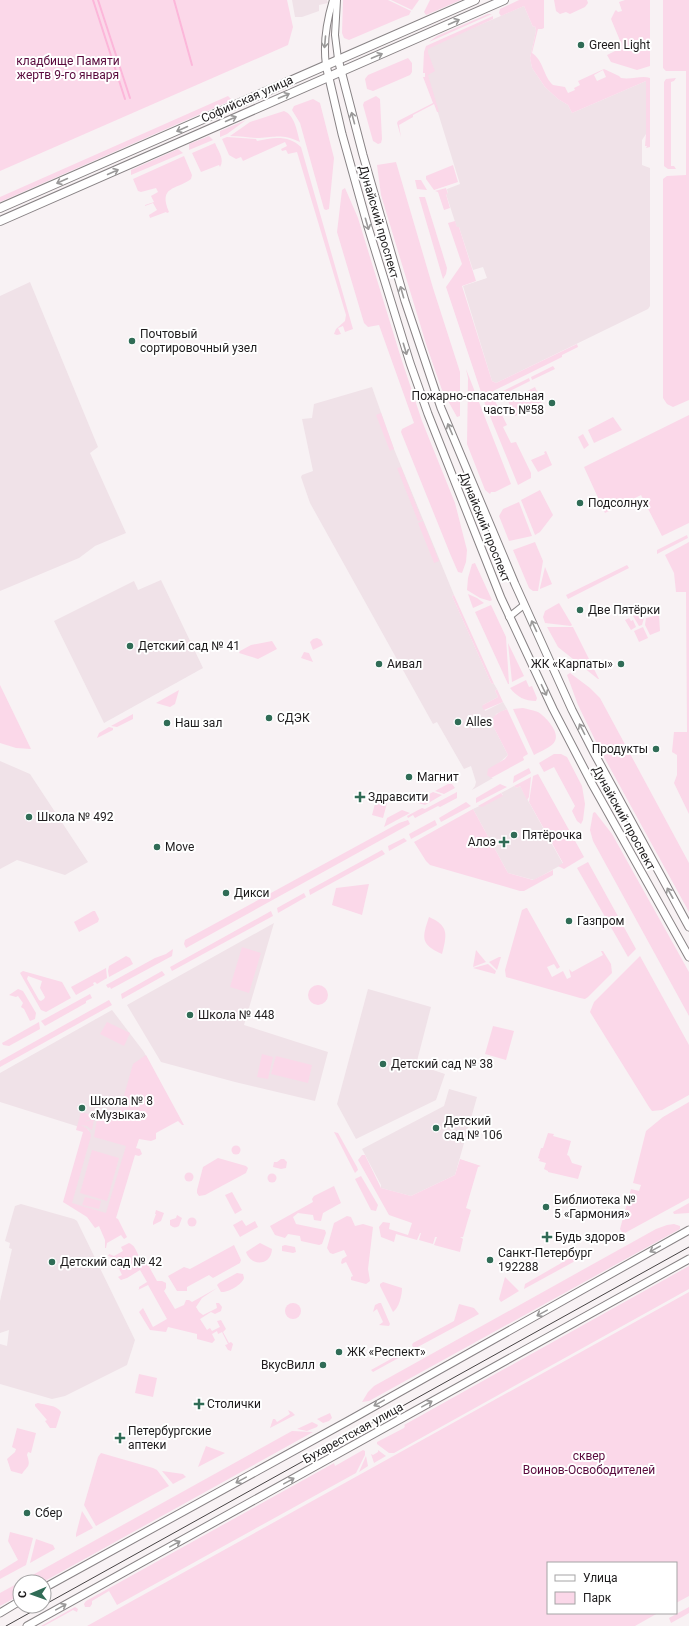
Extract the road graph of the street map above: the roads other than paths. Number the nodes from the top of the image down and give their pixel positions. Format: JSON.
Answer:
{"nodes":[{"id":1,"x":333,"y":0,"type":"edge"},
{"id":2,"x":337,"y":0,"type":"edge"},
{"id":3,"x":475,"y":0,"type":"edge"},
{"id":4,"x":504,"y":0,"type":"edge"},
{"id":5,"x":338,"y":59,"type":"junction"},
{"id":6,"x":326,"y":65,"type":"junction"},
{"id":7,"x":341,"y":71,"type":"junction"},
{"id":8,"x":328,"y":77,"type":"junction"},
{"id":9,"x":0,"y":208,"type":"edge"},
{"id":10,"x":0,"y":222,"type":"edge"},
{"id":11,"x":524,"y":605,"type":"junction"},
{"id":12,"x":510,"y":616,"type":"junction"},
{"id":13,"x":689,"y":927,"type":"edge"},
{"id":14,"x":689,"y":957,"type":"edge"},
{"id":15,"x":689,"y":1230,"type":"edge"},
{"id":16,"x":689,"y":1259,"type":"edge"},
{"id":17,"x":52,"y":1584,"type":"edge"},
{"id":18,"x":12,"y":1606,"type":"edge"},
{"id":19,"x":0,"y":1613,"type":"edge"},
{"id":20,"x":27,"y":1626,"type":"edge"}],
"edges":[{"from":1,"to":6,"type":"street","one_way":true},
{"from":2,"to":5,"type":"street"},
{"from":3,"to":5,"type":"main road","name":"Софийская улица"},
{"from":7,"to":4,"type":"main road","name":"Софийская улица","one_way":true},
{"from":5,"to":6,"type":"main road","name":"Софийская улица"},
{"from":5,"to":7,"type":"main road","name":"Дунайский проспект"},
{"from":6,"to":8,"type":"main road","name":"Дунайский проспект"},
{"from":6,"to":9,"type":"main road","name":"Софийская улица","one_way":true},
{"from":7,"to":8,"type":"main road","name":"Софийская улица"},
{"from":11,"to":7,"type":"main road","name":"Дунайский проспект","one_way":true},
{"from":10,"to":8,"type":"main road","name":"Софийская улица","one_way":true},
{"from":8,"to":12,"type":"main road","name":"Дунайский проспект","one_way":true},
{"from":11,"to":12,"type":"street"},
{"from":13,"to":11,"type":"main road","name":"Дунайский проспект","one_way":true},
{"from":12,"to":14,"type":"main road","name":"Дунайский проспект","one_way":true},
{"from":15,"to":17,"type":"main road","name":"Бухарестская улица","one_way":true},
{"from":20,"to":16,"type":"main road","name":"Бухарестская улица","one_way":true},
{"from":18,"to":19,"type":"main road"}]}
